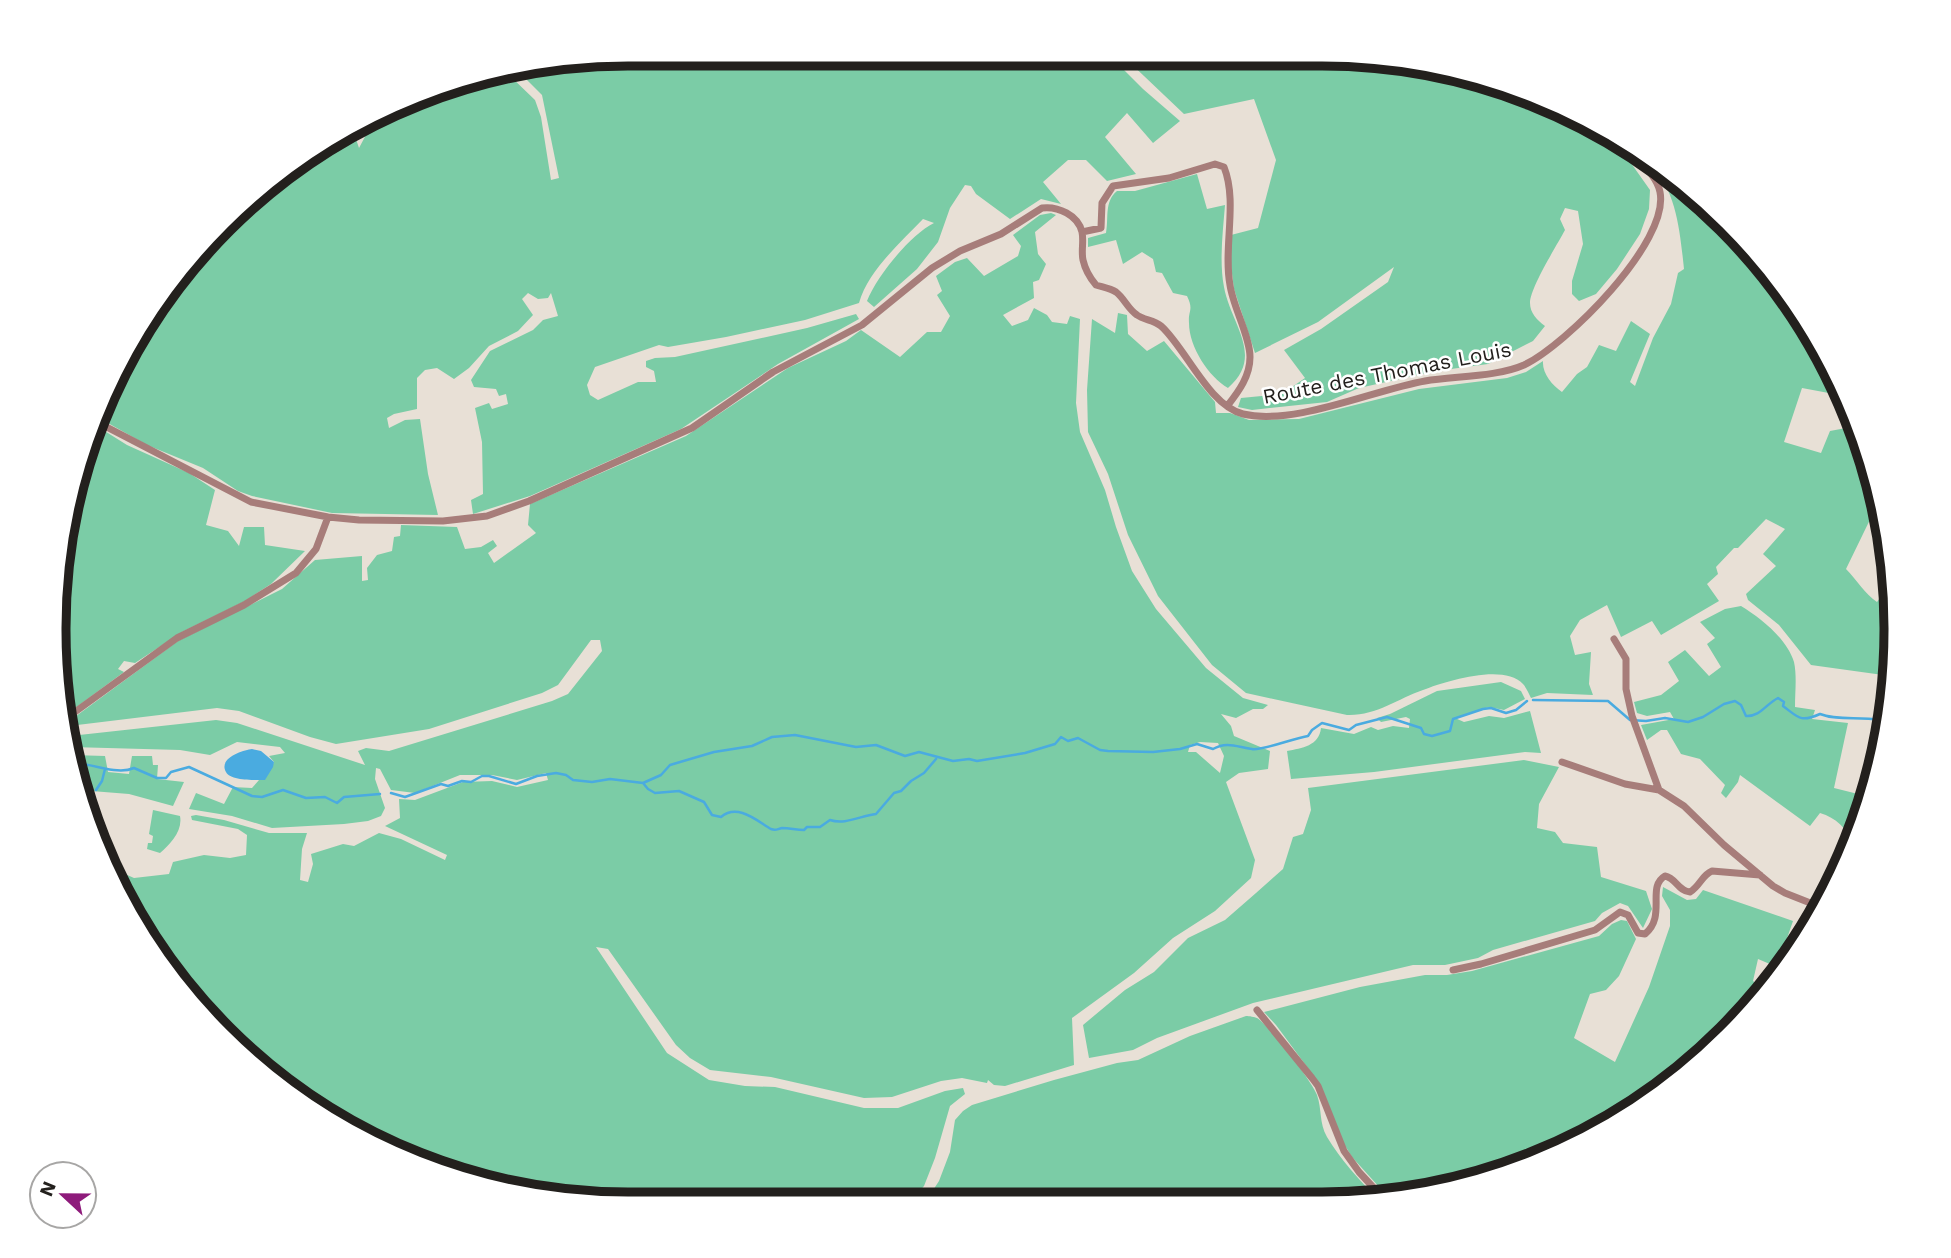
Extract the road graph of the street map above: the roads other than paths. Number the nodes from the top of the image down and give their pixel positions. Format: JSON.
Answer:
{"nodes":[{"id":1,"x":1645,"y":169,"type":"edge"},
{"id":2,"x":1082,"y":232,"type":"junction"},
{"id":3,"x":1227,"y":405,"type":"junction"},
{"id":4,"x":104,"y":426,"type":"edge"},
{"id":5,"x":328,"y":517,"type":"junction"},
{"id":6,"x":1614,"y":639,"type":"dead end"},
{"id":7,"x":73,"y":713,"type":"edge"},
{"id":8,"x":1562,"y":762,"type":"dead end"},
{"id":9,"x":1659,"y":790,"type":"junction"},
{"id":10,"x":1760,"y":875,"type":"junction"},
{"id":11,"x":1812,"y":904,"type":"edge"},
{"id":12,"x":1453,"y":970,"type":"dead end"},
{"id":13,"x":1256,"y":1010,"type":"dead end"},
{"id":14,"x":1374,"y":1189,"type":"edge"}],
"edges":[{"from":1,"to":3,"type":"street","name":"Route des Thomas Louis"},
{"from":2,"to":3,"type":"street","name":"Route des Thomas Louis"},
{"from":2,"to":3,"type":"street"},
{"from":2,"to":5,"type":"street"},
{"from":4,"to":5,"type":"street"},
{"from":5,"to":7,"type":"street"},
{"from":6,"to":9,"type":"street"},
{"from":8,"to":9,"type":"street"},
{"from":9,"to":10,"type":"street"},
{"from":10,"to":11,"type":"street"},
{"from":10,"to":12,"type":"street"},
{"from":13,"to":14,"type":"street"}]}
